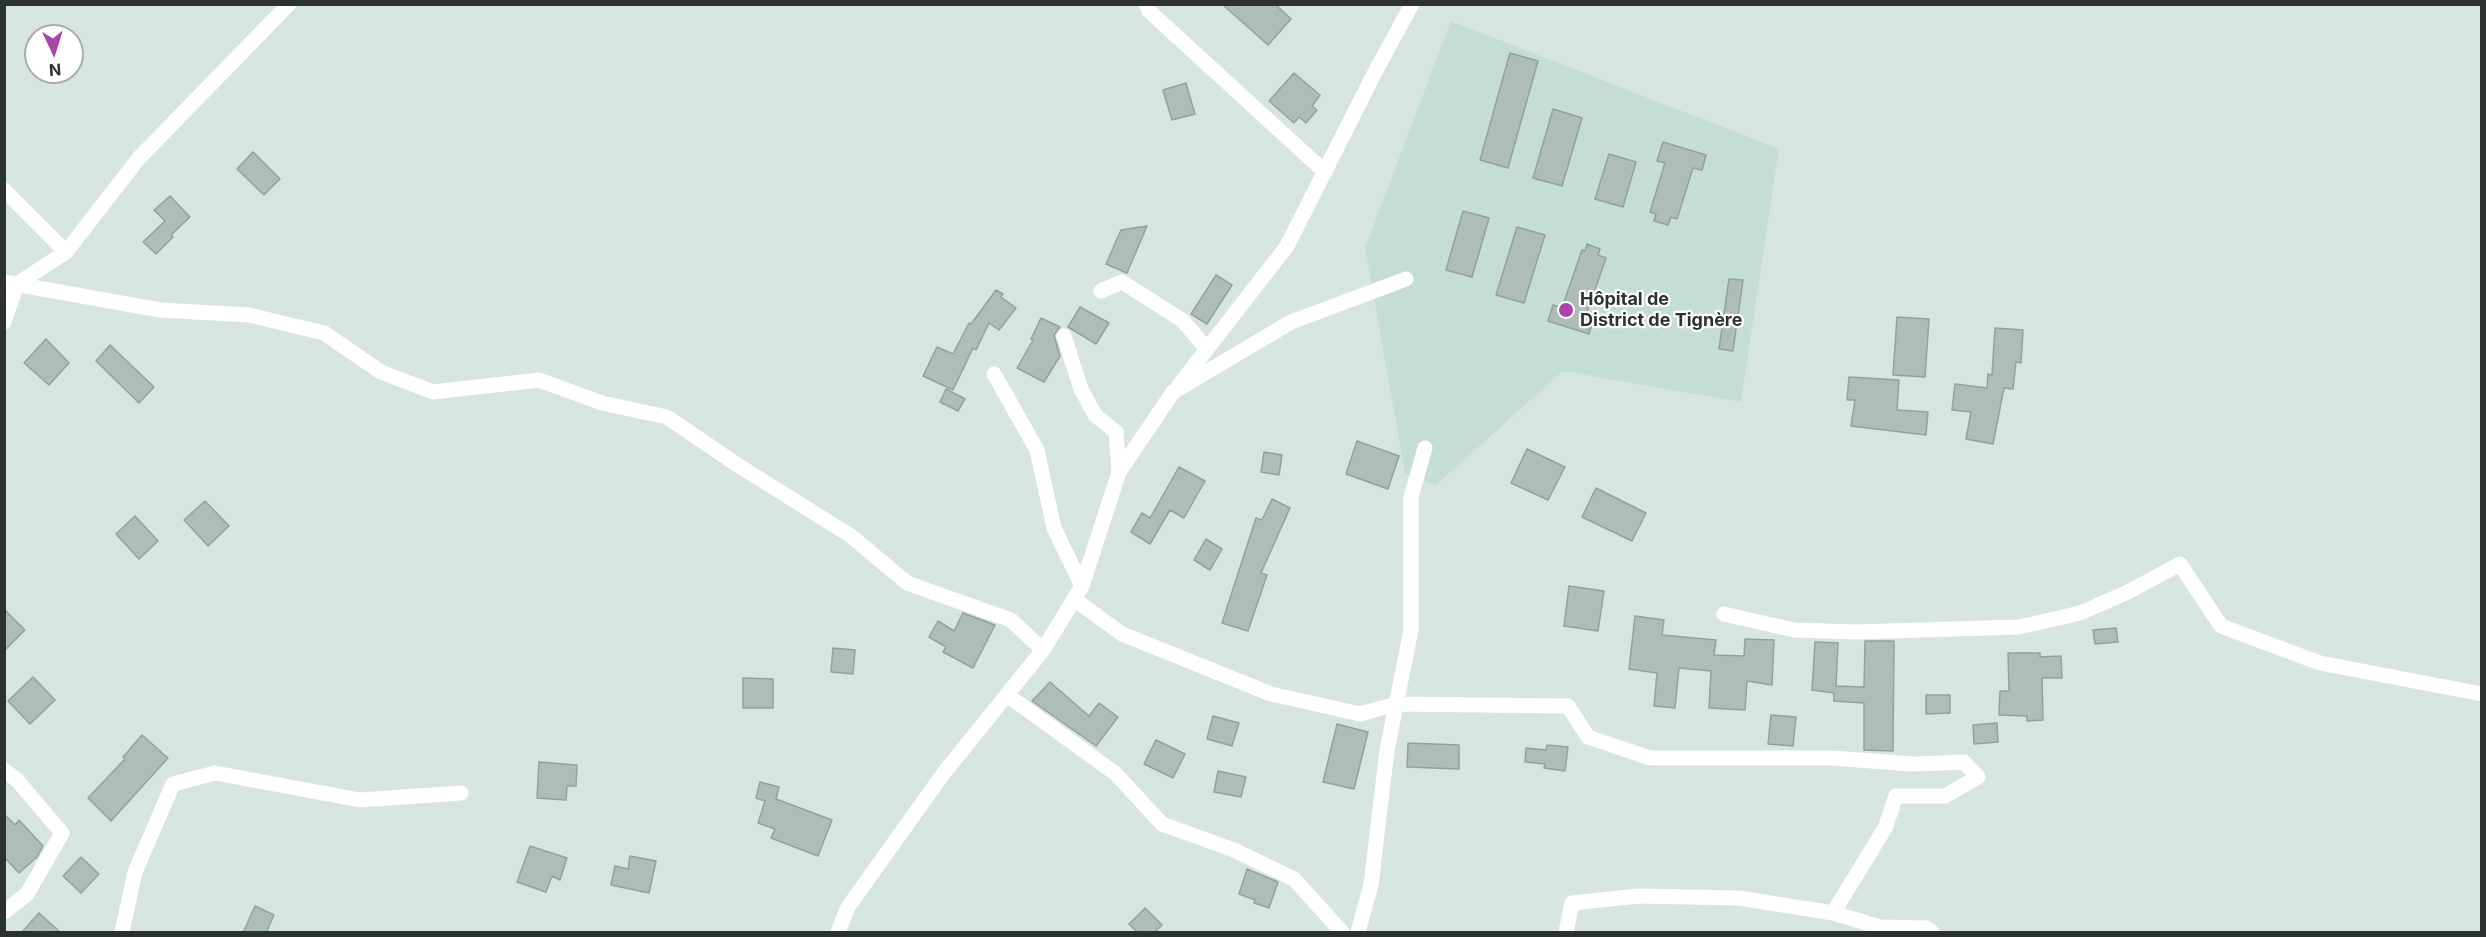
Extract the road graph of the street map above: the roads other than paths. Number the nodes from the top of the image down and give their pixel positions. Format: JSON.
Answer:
{"nodes":[{"id":1,"x":289,"y":4,"type":"edge"},
{"id":2,"x":1146,"y":4,"type":"edge"},
{"id":3,"x":1412,"y":4,"type":"edge"},
{"id":4,"x":1325,"y":172,"type":"junction"},
{"id":5,"x":4,"y":190,"type":"edge"},
{"id":6,"x":66,"y":252,"type":"junction"},
{"id":7,"x":1406,"y":279,"type":"dead end"},
{"id":8,"x":11,"y":283,"type":"edge"},
{"id":9,"x":1101,"y":291,"type":"dead end"},
{"id":10,"x":4,"y":322,"type":"edge"},
{"id":11,"x":1064,"y":336,"type":"dead end"},
{"id":12,"x":1207,"y":349,"type":"junction"},
{"id":13,"x":994,"y":374,"type":"dead end"},
{"id":14,"x":1173,"y":392,"type":"junction"},
{"id":15,"x":1425,"y":448,"type":"dead end"},
{"id":16,"x":1119,"y":472,"type":"junction"},
{"id":17,"x":1078,"y":593,"type":"junction"},
{"id":18,"x":1724,"y":614,"type":"dead end"},
{"id":19,"x":1043,"y":650,"type":"junction"},
{"id":20,"x":2481,"y":694,"type":"edge"},
{"id":21,"x":1007,"y":695,"type":"junction"},
{"id":22,"x":1396,"y":704,"type":"junction"},
{"id":23,"x":4,"y":770,"type":"edge"},
{"id":24,"x":462,"y":793,"type":"dead end"},
{"id":25,"x":4,"y":912,"type":"edge"},
{"id":26,"x":1833,"y":913,"type":"junction"},
{"id":27,"x":122,"y":933,"type":"edge"},
{"id":28,"x":838,"y":933,"type":"edge"},
{"id":29,"x":1342,"y":933,"type":"edge"},
{"id":30,"x":1358,"y":933,"type":"edge"},
{"id":31,"x":1566,"y":933,"type":"edge"},
{"id":32,"x":1932,"y":933,"type":"edge"}],
"edges":[{"from":1,"to":6,"type":"street"},
{"from":2,"to":4,"type":"street"},
{"from":3,"to":4,"type":"street"},
{"from":4,"to":12,"type":"street"},
{"from":5,"to":6,"type":"street"},
{"from":6,"to":8,"type":"street"},
{"from":7,"to":14,"type":"street"},
{"from":8,"to":10,"type":"street"},
{"from":8,"to":19,"type":"street"},
{"from":9,"to":12,"type":"street"},
{"from":11,"to":16,"type":"street"},
{"from":12,"to":14,"type":"street"},
{"from":13,"to":17,"type":"street"},
{"from":14,"to":16,"type":"street"},
{"from":15,"to":22,"type":"street"},
{"from":16,"to":17,"type":"street"},
{"from":17,"to":19,"type":"street"},
{"from":17,"to":22,"type":"street"},
{"from":18,"to":20,"type":"street"},
{"from":19,"to":21,"type":"street"},
{"from":21,"to":28,"type":"street"},
{"from":21,"to":29,"type":"street"},
{"from":22,"to":26,"type":"street"},
{"from":22,"to":30,"type":"street"},
{"from":23,"to":25,"type":"street"},
{"from":24,"to":27,"type":"street"},
{"from":26,"to":31,"type":"street"},
{"from":26,"to":32,"type":"street"}]}
